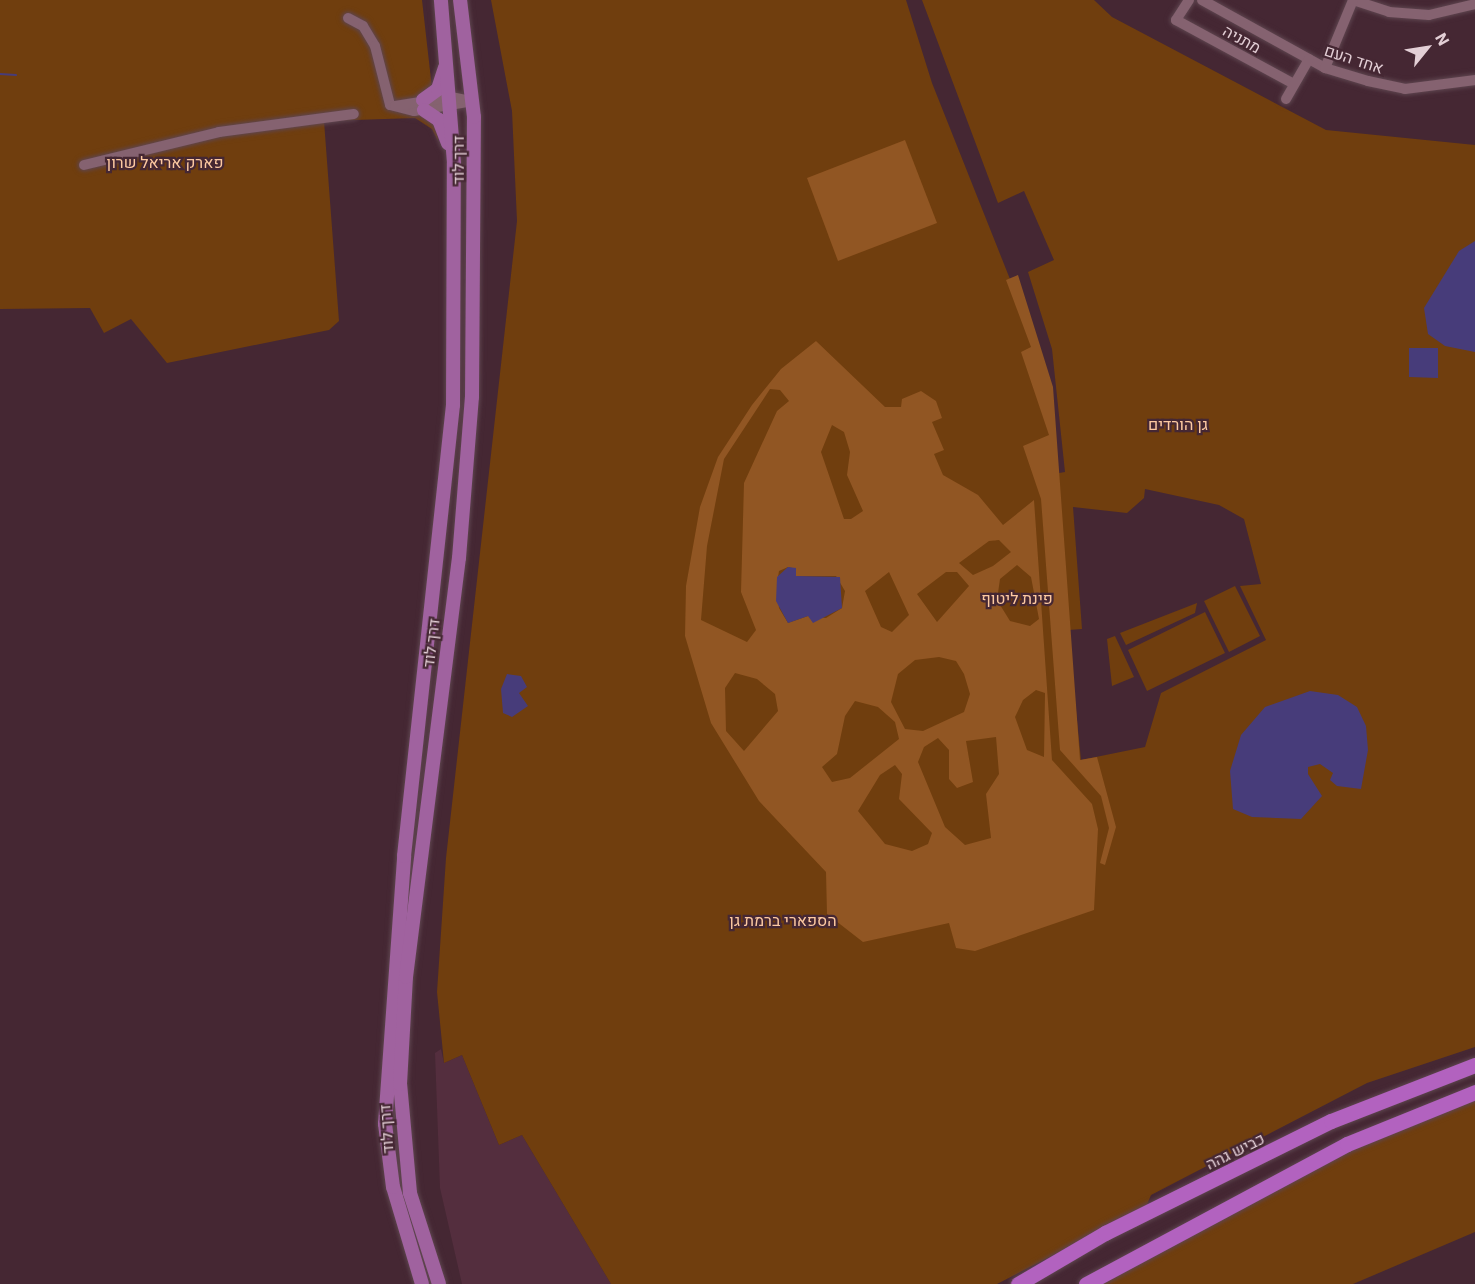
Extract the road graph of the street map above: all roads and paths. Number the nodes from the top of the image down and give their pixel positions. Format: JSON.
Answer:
{"nodes":[{"id":1,"x":441,"y":0,"type":"edge"},
{"id":2,"x":460,"y":0,"type":"edge"},
{"id":3,"x":1189,"y":0,"type":"edge"},
{"id":4,"x":1202,"y":0,"type":"edge"},
{"id":5,"x":1353,"y":0,"type":"edge"},
{"id":6,"x":1475,"y":4,"type":"edge"},
{"id":7,"x":348,"y":18,"type":"dead end"},
{"id":8,"x":447,"y":57,"type":"junction"},
{"id":9,"x":1309,"y":59,"type":"junction"},
{"id":10,"x":1325,"y":68,"type":"junction"},
{"id":11,"x":1475,"y":80,"type":"edge"},
{"id":12,"x":1294,"y":84,"type":"junction"},
{"id":13,"x":1286,"y":99,"type":"dead end"},
{"id":14,"x":473,"y":101,"type":"junction"},
{"id":15,"x":452,"y":102,"type":"junction"},
{"id":16,"x":424,"y":105,"type":"junction"},
{"id":17,"x":354,"y":114,"type":"dead end"},
{"id":18,"x":454,"y":163,"type":"junction"},
{"id":19,"x":84,"y":165,"type":"dead end"},
{"id":20,"x":1475,"y":1065,"type":"edge"},
{"id":21,"x":1475,"y":1092,"type":"edge"},
{"id":22,"x":1105,"y":1233,"type":"junction"},
{"id":23,"x":422,"y":1284,"type":"edge"},
{"id":24,"x":439,"y":1284,"type":"edge"},
{"id":25,"x":1005,"y":1284,"type":"edge"},
{"id":26,"x":1018,"y":1284,"type":"edge"},
{"id":27,"x":1086,"y":1284,"type":"edge"}],
"edges":[{"from":1,"to":8,"type":"main road","name":"דרך לוד"},
{"from":2,"to":14,"type":"main road","name":"דרך לוד"},
{"from":3,"to":12,"type":"street","name":"מתניה"},
{"from":4,"to":9,"type":"street","name":"אחד העם"},
{"from":5,"to":6,"type":"street"},
{"from":5,"to":10,"type":"street"},
{"from":7,"to":16,"type":"street"},
{"from":8,"to":15,"type":"main road","name":"דרך לוד"},
{"from":8,"to":16,"type":"main road"},
{"from":9,"to":10,"type":"street","name":"אחד העם"},
{"from":9,"to":12,"type":"street"},
{"from":10,"to":11,"type":"street","name":"אחד העם"},
{"from":12,"to":13,"type":"street"},
{"from":14,"to":15,"type":"street"},
{"from":14,"to":24,"type":"main road","name":"דרך לוד"},
{"from":15,"to":16,"type":"street"},
{"from":15,"to":18,"type":"main road","name":"דרך לוד"},
{"from":16,"to":18,"type":"main road"},
{"from":17,"to":19,"type":"street"},
{"from":18,"to":23,"type":"main road","name":"דרך לוד"},
{"from":20,"to":22,"type":"highway","name":"כביש גהה"},
{"from":21,"to":27,"type":"highway"},
{"from":22,"to":25,"type":"highway"},
{"from":22,"to":26,"type":"highway","name":"כביש גהה"}]}
